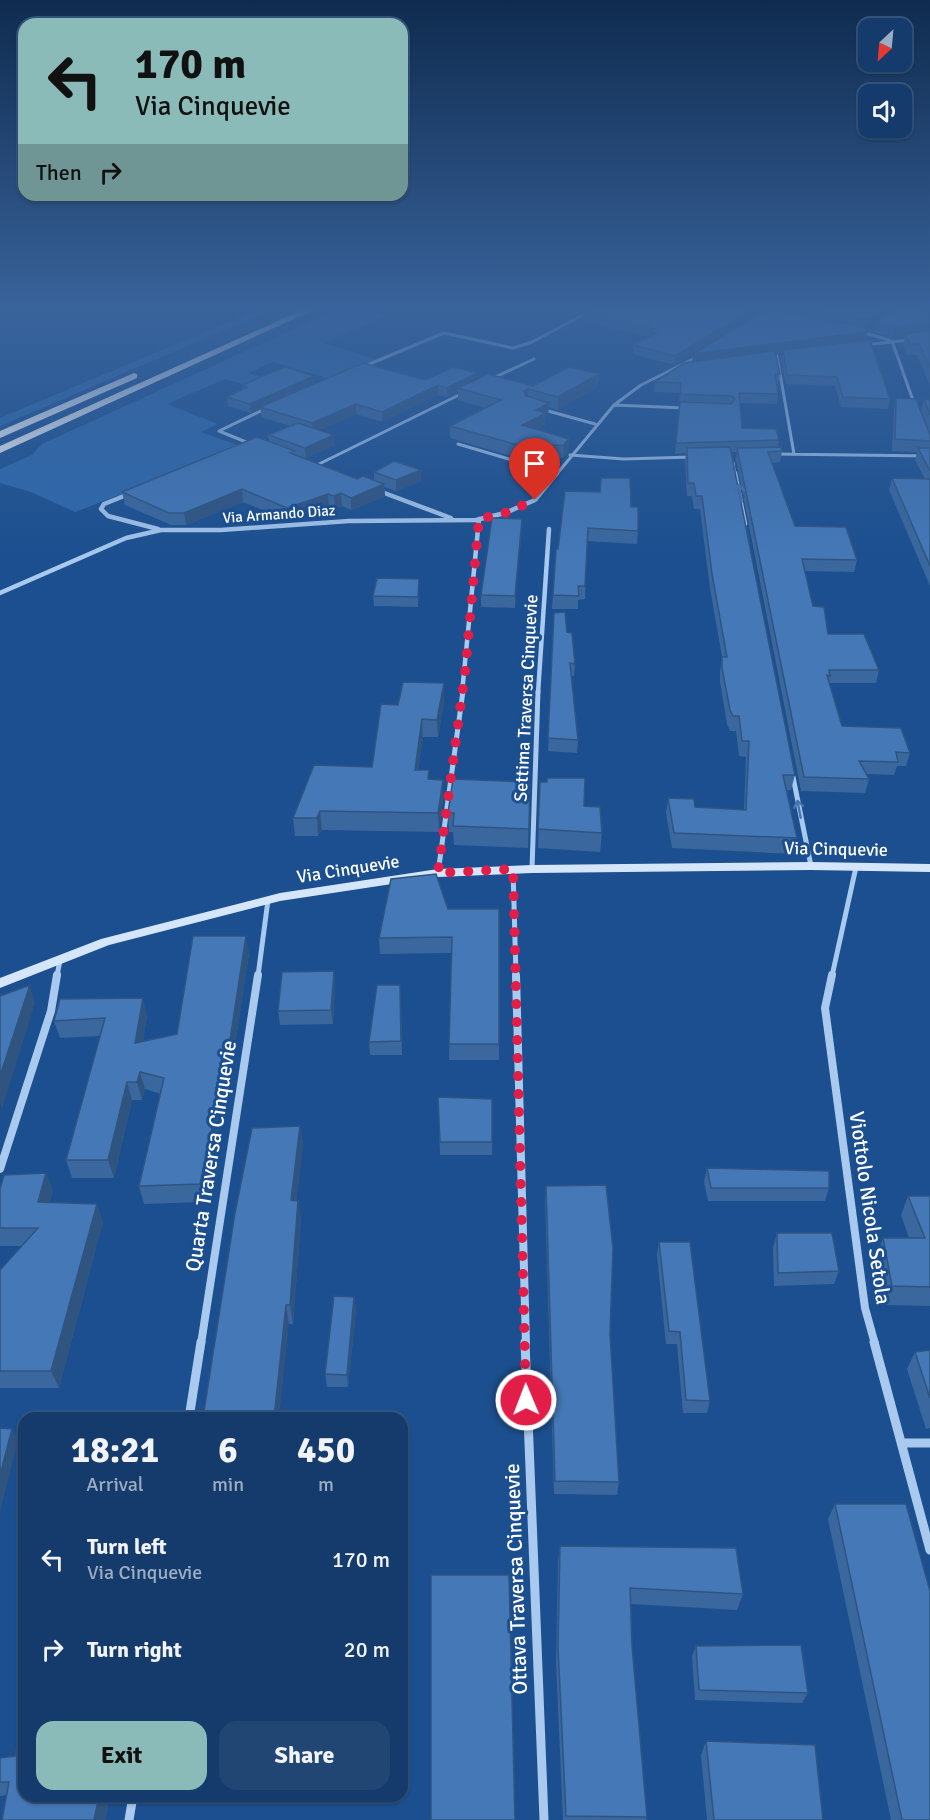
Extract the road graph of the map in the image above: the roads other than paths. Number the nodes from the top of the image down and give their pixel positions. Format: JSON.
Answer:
{"nodes":[{"id":1,"x":99,"y":391,"type":"edge"},
{"id":2,"x":130,"y":391,"type":"edge"},
{"id":3,"x":467,"y":391,"type":"edge"},
{"id":4,"x":632,"y":391,"type":"edge"},
{"id":5,"x":783,"y":391,"type":"edge"},
{"id":6,"x":910,"y":391,"type":"edge"},
{"id":7,"x":614,"y":405,"type":"junction"},
{"id":8,"x":268,"y":408,"type":"edge"},
{"id":9,"x":539,"y":408,"type":"edge"},
{"id":10,"x":695,"y":409,"type":"edge"},
{"id":11,"x":919,"y":414,"type":"edge"},
{"id":12,"x":595,"y":424,"type":"junction"},
{"id":13,"x":0,"y":435,"type":"edge"},
{"id":14,"x":458,"y":444,"type":"edge"},
{"id":15,"x":0,"y":450,"type":"edge"},
{"id":16,"x":246,"y":450,"type":"edge"},
{"id":17,"x":773,"y":454,"type":"edge"},
{"id":18,"x":794,"y":454,"type":"junction"},
{"id":19,"x":570,"y":455,"type":"junction"},
{"id":20,"x":703,"y":456,"type":"edge"},
{"id":21,"x":731,"y":456,"type":"edge"},
{"id":22,"x":930,"y":456,"type":"edge"},
{"id":23,"x":307,"y":461,"type":"edge"},
{"id":24,"x":317,"y":465,"type":"junction"},
{"id":25,"x":323,"y":468,"type":"edge"},
{"id":26,"x":556,"y":473,"type":"junction"},
{"id":27,"x":370,"y":488,"type":"edge"},
{"id":28,"x":137,"y":491,"type":"edge"},
{"id":29,"x":479,"y":519,"type":"junction"},
{"id":30,"x":454,"y":520,"type":"junction"},
{"id":31,"x":549,"y":529,"type":"dead end"},
{"id":32,"x":161,"y":530,"type":"junction"},
{"id":33,"x":746,"y":530,"type":"edge"},
{"id":34,"x":0,"y":593,"type":"edge"},
{"id":35,"x":791,"y":765,"type":"edge"},
{"id":36,"x":811,"y":866,"type":"junction"},
{"id":37,"x":856,"y":867,"type":"junction"},
{"id":38,"x":513,"y":869,"type":"junction"},
{"id":39,"x":532,"y":869,"type":"junction"},
{"id":40,"x":927,"y":869,"type":"edge"},
{"id":41,"x":438,"y":873,"type":"junction"},
{"id":42,"x":268,"y":900,"type":"junction"},
{"id":43,"x":60,"y":960,"type":"junction"},
{"id":44,"x":0,"y":983,"type":"edge"},
{"id":45,"x":0,"y":1169,"type":"edge"},
{"id":46,"x":190,"y":1412,"type":"edge"},
{"id":47,"x":902,"y":1443,"type":"junction"},
{"id":48,"x":930,"y":1443,"type":"edge"},
{"id":49,"x":930,"y":1550,"type":"edge"},
{"id":50,"x":132,"y":1802,"type":"edge"},
{"id":51,"x":129,"y":1820,"type":"edge"},
{"id":52,"x":544,"y":1820,"type":"edge"}],
"edges":[{"from":1,"to":13,"type":"highway"},
{"from":2,"to":15,"type":"highway"},
{"from":3,"to":24,"type":"street"},
{"from":4,"to":7,"type":"street","name":"Via Armando Diaz"},
{"from":5,"to":18,"type":"street"},
{"from":6,"to":11,"type":"street"},
{"from":7,"to":10,"type":"street"},
{"from":7,"to":12,"type":"street","name":"Via Armando Diaz"},
{"from":8,"to":16,"type":"street"},
{"from":9,"to":12,"type":"street"},
{"from":12,"to":19,"type":"street","name":"Via Armando Diaz"},
{"from":14,"to":26,"type":"street"},
{"from":17,"to":18,"type":"street"},
{"from":18,"to":22,"type":"street"},
{"from":19,"to":20,"type":"street"},
{"from":19,"to":26,"type":"street","name":"Via Armando Diaz"},
{"from":33,"to":21,"type":"street","one_way":true},
{"from":23,"to":24,"type":"street"},
{"from":24,"to":25,"type":"street"},
{"from":26,"to":29,"type":"street","name":"Via Armando Diaz"},
{"from":27,"to":30,"type":"street"},
{"from":28,"to":32,"type":"street"},
{"from":29,"to":30,"type":"street","name":"Via Armando Diaz"},
{"from":29,"to":41,"type":"street"},
{"from":30,"to":32,"type":"street","name":"Via Armando Diaz"},
{"from":31,"to":39,"type":"street","name":"Settima Traversa Cinquevie"},
{"from":32,"to":34,"type":"street","name":"Via Armando Diaz"},
{"from":36,"to":35,"type":"street","one_way":true},
{"from":36,"to":37,"type":"street","name":"Via Cinquevie"},
{"from":36,"to":39,"type":"street","name":"Via Cinquevie"},
{"from":37,"to":40,"type":"street","name":"Via Cinquevie"},
{"from":37,"to":47,"type":"street","name":"Viottolo Nicola Setola"},
{"from":38,"to":39,"type":"street","name":"Via Cinquevie"},
{"from":38,"to":41,"type":"street","name":"Via Cinquevie"},
{"from":38,"to":52,"type":"street","name":"Ottava Traversa Cinquevie"},
{"from":41,"to":42,"type":"street","name":"Via Cinquevie"},
{"from":42,"to":43,"type":"street","name":"Via Cinquevie"},
{"from":42,"to":46,"type":"street","name":"Quarta Traversa Cinquevie"},
{"from":43,"to":44,"type":"street","name":"Via Cinquevie"},
{"from":43,"to":45,"type":"street"},
{"from":47,"to":48,"type":"street"},
{"from":47,"to":49,"type":"street","name":"Viottolo Nicola Setola"},
{"from":50,"to":51,"type":"street"}]}
